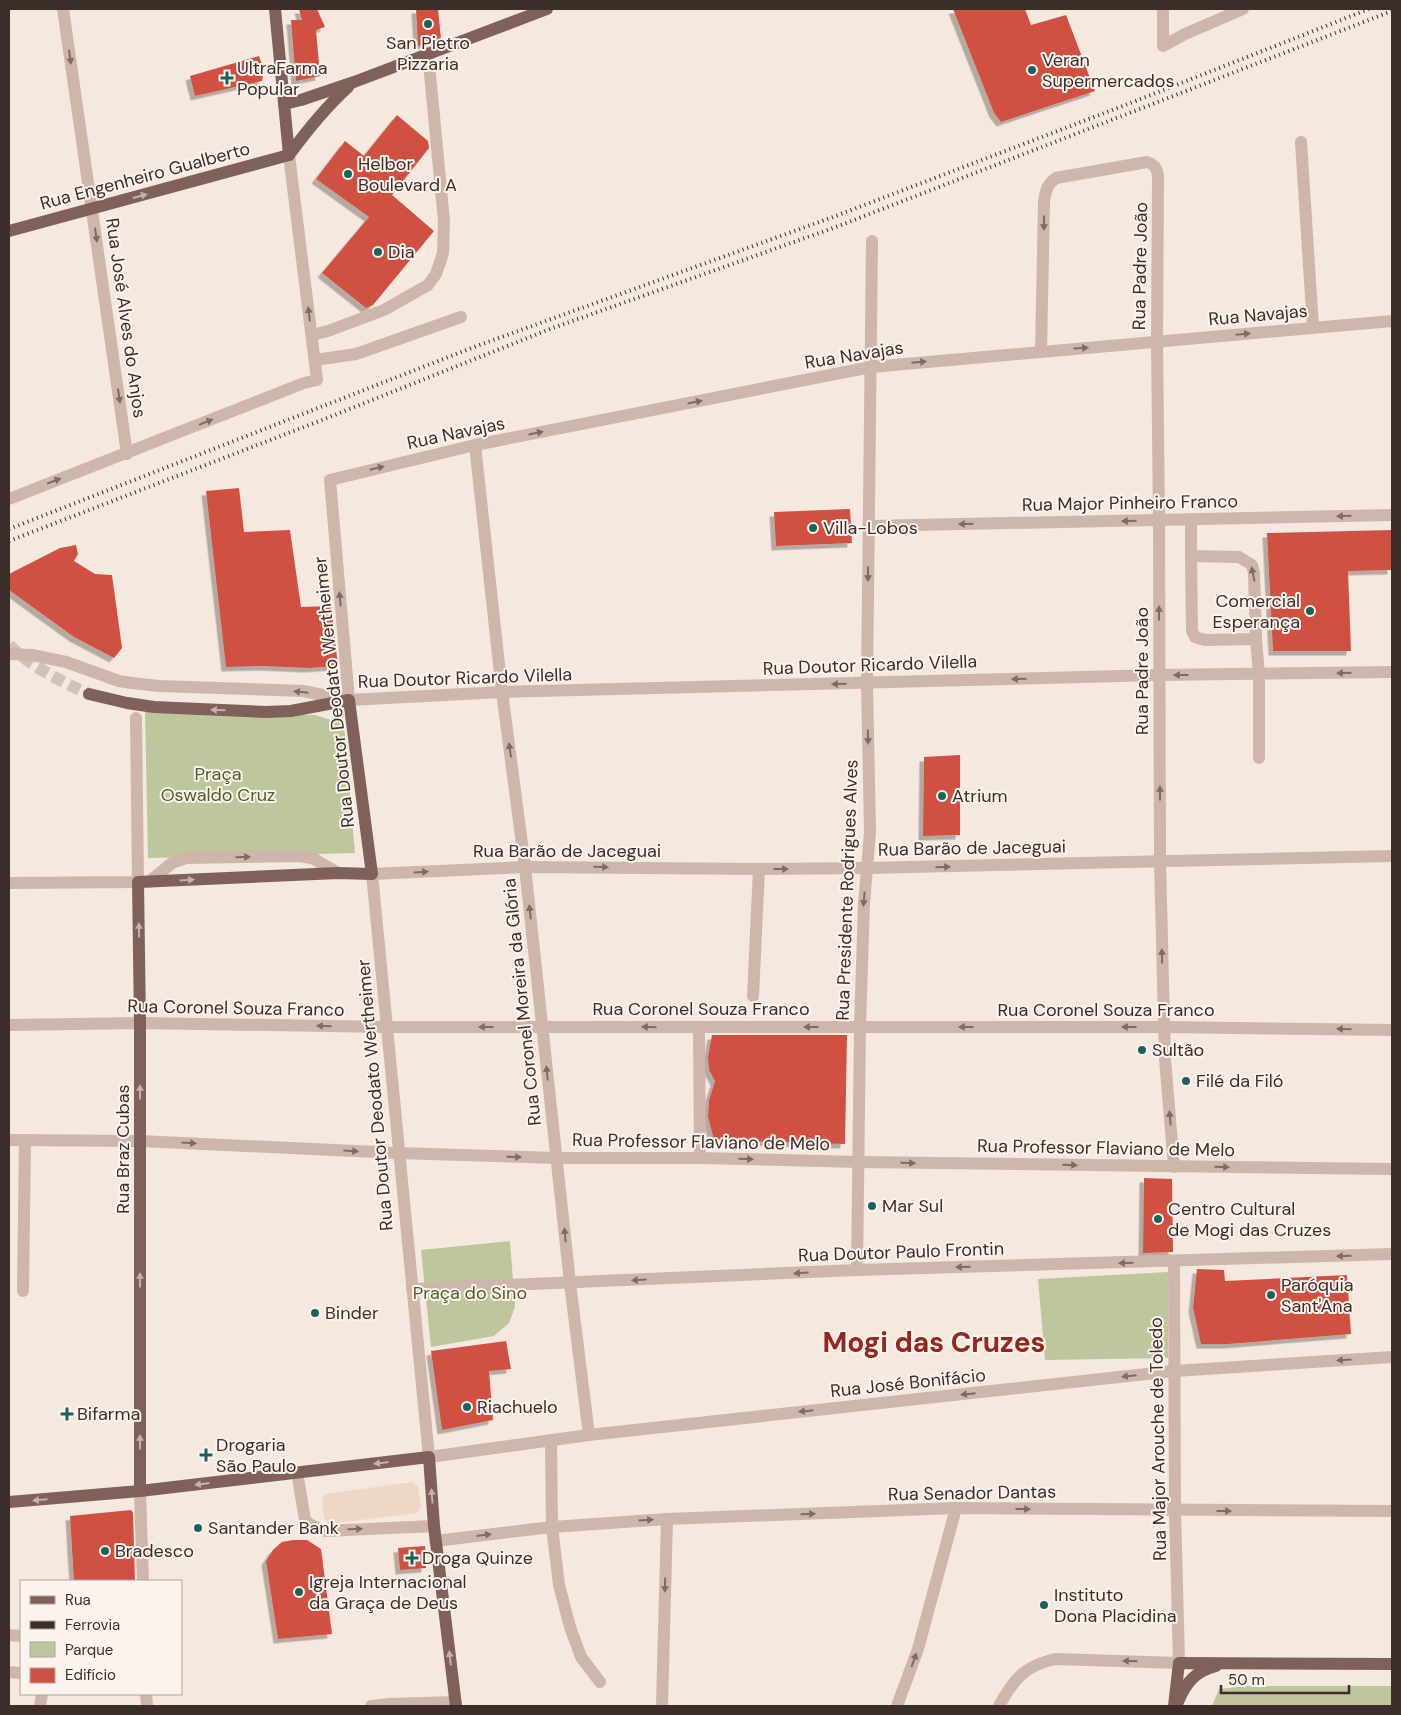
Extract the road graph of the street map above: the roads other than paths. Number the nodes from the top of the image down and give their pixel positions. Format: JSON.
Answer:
{"nodes":[{"id":1,"x":63,"y":9,"type":"edge"},
{"id":2,"x":275,"y":9,"type":"edge"},
{"id":3,"x":547,"y":9,"type":"edge"},
{"id":4,"x":1163,"y":9,"type":"edge"},
{"id":5,"x":1243,"y":9,"type":"edge"},
{"id":6,"x":428,"y":53,"type":"junction"},
{"id":7,"x":354,"y":82,"type":"junction"},
{"id":8,"x":284,"y":104,"type":"junction"},
{"id":9,"x":1302,"y":142,"type":"dead end"},
{"id":10,"x":290,"y":155,"type":"junction"},
{"id":11,"x":92,"y":209,"type":"junction"},
{"id":12,"x":9,"y":231,"type":"edge"},
{"id":13,"x":872,"y":240,"type":"dead end"},
{"id":14,"x":461,"y":317,"type":"dead end"},
{"id":15,"x":1392,"y":321,"type":"edge"},
{"id":16,"x":1313,"y":327,"type":"junction"},
{"id":17,"x":312,"y":334,"type":"junction"},
{"id":18,"x":1156,"y":342,"type":"junction"},
{"id":19,"x":1041,"y":351,"type":"junction"},
{"id":20,"x":315,"y":360,"type":"junction"},
{"id":21,"x":871,"y":367,"type":"junction"},
{"id":22,"x":475,"y":445,"type":"junction"},
{"id":23,"x":128,"y":454,"type":"junction"},
{"id":24,"x":330,"y":480,"type":"joint"},
{"id":25,"x":9,"y":499,"type":"edge"},
{"id":26,"x":1392,"y":515,"type":"edge"},
{"id":27,"x":1159,"y":520,"type":"junction"},
{"id":28,"x":1191,"y":520,"type":"junction"},
{"id":29,"x":868,"y":526,"type":"junction"},
{"id":30,"x":1191,"y":556,"type":"junction"},
{"id":31,"x":1256,"y":639,"type":"junction"},
{"id":32,"x":9,"y":654,"type":"edge"},
{"id":33,"x":1392,"y":672,"type":"edge"},
{"id":34,"x":1259,"y":674,"type":"junction"},
{"id":35,"x":1159,"y":675,"type":"junction"},
{"id":36,"x":867,"y":683,"type":"junction"},
{"id":37,"x":502,"y":692,"type":"junction"},
{"id":38,"x":89,"y":694,"type":"tunnel mouth"},
{"id":39,"x":349,"y":700,"type":"junction"},
{"id":40,"x":136,"y":718,"type":"dead end"},
{"id":41,"x":1259,"y":758,"type":"dead end"},
{"id":42,"x":1392,"y":856,"type":"edge"},
{"id":43,"x":1160,"y":862,"type":"junction"},
{"id":44,"x":526,"y":867,"type":"junction"},
{"id":45,"x":867,"y":868,"type":"junction"},
{"id":46,"x":760,"y":869,"type":"junction"},
{"id":47,"x":338,"y":873,"type":"junction"},
{"id":48,"x":372,"y":874,"type":"junction"},
{"id":49,"x":144,"y":882,"type":"junction"},
{"id":50,"x":9,"y":883,"type":"edge"},
{"id":51,"x":753,"y":996,"type":"dead end"},
{"id":52,"x":140,"y":1023,"type":"junction"},
{"id":53,"x":9,"y":1025,"type":"edge"},
{"id":54,"x":542,"y":1026,"type":"junction"},
{"id":55,"x":386,"y":1027,"type":"junction"},
{"id":56,"x":860,"y":1027,"type":"junction"},
{"id":57,"x":699,"y":1028,"type":"junction"},
{"id":58,"x":1164,"y":1028,"type":"junction"},
{"id":59,"x":1392,"y":1030,"type":"edge"},
{"id":60,"x":9,"y":1140,"type":"edge"},
{"id":61,"x":25,"y":1140,"type":"junction"},
{"id":62,"x":140,"y":1141,"type":"junction"},
{"id":63,"x":398,"y":1153,"type":"junction"},
{"id":64,"x":556,"y":1158,"type":"junction"},
{"id":65,"x":700,"y":1158,"type":"junction"},
{"id":66,"x":859,"y":1162,"type":"junction"},
{"id":67,"x":1174,"y":1166,"type":"junction"},
{"id":68,"x":1392,"y":1169,"type":"edge"},
{"id":69,"x":1392,"y":1254,"type":"edge"},
{"id":70,"x":1174,"y":1261,"type":"junction"},
{"id":71,"x":857,"y":1270,"type":"junction"},
{"id":72,"x":570,"y":1283,"type":"junction"},
{"id":73,"x":412,"y":1289,"type":"junction"},
{"id":74,"x":23,"y":1291,"type":"dead end"},
{"id":75,"x":1392,"y":1357,"type":"edge"},
{"id":76,"x":1174,"y":1371,"type":"junction"},
{"id":77,"x":589,"y":1435,"type":"junction"},
{"id":78,"x":551,"y":1441,"type":"junction"},
{"id":79,"x":429,"y":1457,"type":"junction"},
{"id":80,"x":297,"y":1472,"type":"junction"},
{"id":81,"x":140,"y":1491,"type":"junction"},
{"id":82,"x":9,"y":1502,"type":"edge"},
{"id":83,"x":956,"y":1508,"type":"junction"},
{"id":84,"x":1175,"y":1510,"type":"junction"},
{"id":85,"x":1392,"y":1512,"type":"edge"},
{"id":86,"x":667,"y":1519,"type":"junction"},
{"id":87,"x":434,"y":1526,"type":"junction"},
{"id":88,"x":552,"y":1527,"type":"junction"},
{"id":89,"x":435,"y":1541,"type":"junction"},
{"id":90,"x":143,"y":1580,"type":"edge"},
{"id":91,"x":1179,"y":1663,"type":"junction"},
{"id":92,"x":1227,"y":1663,"type":"junction"},
{"id":93,"x":1392,"y":1664,"type":"edge"},
{"id":94,"x":600,"y":1682,"type":"dead end"},
{"id":95,"x":456,"y":1704,"type":"edge"},
{"id":96,"x":371,"y":1706,"type":"edge"},
{"id":97,"x":662,"y":1706,"type":"edge"},
{"id":98,"x":897,"y":1706,"type":"edge"},
{"id":99,"x":999,"y":1706,"type":"edge"},
{"id":100,"x":1175,"y":1706,"type":"edge"}],
"edges":[{"from":1,"to":11,"type":"street","name":"Rua José Alves do Anjos","one_way":true},
{"from":2,"to":8,"type":"main road"},
{"from":3,"to":6,"type":"main road"},
{"from":4,"to":5,"type":"street"},
{"from":6,"to":7,"type":"main road"},
{"from":6,"to":17,"type":"street"},
{"from":7,"to":8,"type":"main road"},
{"from":7,"to":10,"type":"main road"},
{"from":8,"to":10,"type":"main road"},
{"from":9,"to":16,"type":"street"},
{"from":11,"to":10,"type":"main road","name":"Rua Engenheiro Gualberto","one_way":true},
{"from":17,"to":10,"type":"street","one_way":true},
{"from":11,"to":12,"type":"main road","name":"Rua Engenheiro Gualberto"},
{"from":11,"to":23,"type":"street","name":"Rua José Alves do Anjos","one_way":true},
{"from":13,"to":21,"type":"street","name":"Rua Presidente Rodrigues Alves"},
{"from":14,"to":20,"type":"street"},
{"from":15,"to":16,"type":"street","name":"Rua Navajas"},
{"from":18,"to":16,"type":"street","name":"Rua Navajas","one_way":true},
{"from":17,"to":20,"type":"street"},
{"from":19,"to":18,"type":"street","name":"Rua Navajas","one_way":true},
{"from":18,"to":19,"type":"street","name":"Rua Padre João","one_way":true},
{"from":18,"to":27,"type":"street","name":"Rua Padre João"},
{"from":21,"to":19,"type":"street","name":"Rua Navajas","one_way":true},
{"from":23,"to":20,"type":"street","one_way":true},
{"from":22,"to":21,"type":"street","name":"Rua Navajas","one_way":true},
{"from":21,"to":29,"type":"street","name":"Rua Presidente Rodrigues Alves"},
{"from":24,"to":22,"type":"street","name":"Rua Navajas","one_way":true},
{"from":22,"to":37,"type":"street","name":"Rua Coronel Moreira da Glória"},
{"from":25,"to":23,"type":"street","one_way":true},
{"from":39,"to":24,"type":"street","name":"Rua Doutor Deodato Wertheimer","one_way":true},
{"from":26,"to":28,"type":"street","name":"Rua Major Pinheiro Franco","one_way":true},
{"from":27,"to":28,"type":"street","name":"Rua Major Pinheiro Franco"},
{"from":27,"to":29,"type":"street","name":"Rua Major Pinheiro Franco","one_way":true},
{"from":35,"to":27,"type":"street","name":"Rua Padre João","one_way":true},
{"from":28,"to":30,"type":"street"},
{"from":29,"to":36,"type":"street","name":"Rua Presidente Rodrigues Alves","one_way":true},
{"from":31,"to":30,"type":"street","one_way":true},
{"from":30,"to":31,"type":"street"},
{"from":31,"to":34,"type":"street"},
{"from":39,"to":32,"type":"street","name":"Rua Doutor Ricardo Vilella","one_way":true},
{"from":33,"to":34,"type":"street","name":"Rua Doutor Ricardo Vilella","one_way":true},
{"from":34,"to":35,"type":"street","name":"Rua Doutor Ricardo Vilella","one_way":true},
{"from":34,"to":41,"type":"street"},
{"from":35,"to":36,"type":"street","name":"Rua Doutor Ricardo Vilella","one_way":true},
{"from":43,"to":35,"type":"street","name":"Rua Padre João","one_way":true},
{"from":36,"to":37,"type":"street","name":"Rua Doutor Ricardo Vilella","one_way":true},
{"from":36,"to":45,"type":"street","name":"Rua Presidente Rodrigues Alves","one_way":true},
{"from":37,"to":39,"type":"street","name":"Rua Doutor Ricardo Vilella"},
{"from":44,"to":37,"type":"street","name":"Rua Coronel Moreira da Glória","one_way":true},
{"from":39,"to":38,"type":"main road","one_way":true},
{"from":39,"to":48,"type":"main road","name":"Rua Doutor Deodato Wertheimer"},
{"from":40,"to":49,"type":"street","name":"Rua Braz Cubas"},
{"from":42,"to":43,"type":"street","name":"Rua Barão de Jaceguai"},
{"from":45,"to":43,"type":"street","name":"Rua Barão de Jaceguai","one_way":true},
{"from":58,"to":43,"type":"street","name":"Rua Padre João","one_way":true},
{"from":44,"to":46,"type":"street","name":"Rua Barão de Jaceguai","one_way":true},
{"from":48,"to":44,"type":"street","name":"Rua Barão de Jaceguai","one_way":true},
{"from":54,"to":44,"type":"street","name":"Rua Coronel Moreira da Glória","one_way":true},
{"from":46,"to":45,"type":"street","name":"Rua Barão de Jaceguai","one_way":true},
{"from":45,"to":56,"type":"street","name":"Rua Presidente Rodrigues Alves","one_way":true},
{"from":46,"to":51,"type":"street"},
{"from":47,"to":48,"type":"main road"},
{"from":49,"to":47,"type":"main road","one_way":true},
{"from":49,"to":47,"type":"street","one_way":true},
{"from":48,"to":55,"type":"street","name":"Rua Doutor Deodato Wertheimer"},
{"from":49,"to":50,"type":"street"},
{"from":52,"to":49,"type":"main road","name":"Rua Braz Cubas","one_way":true},
{"from":52,"to":53,"type":"street","name":"Rua Coronel Souza Franco"},
{"from":55,"to":52,"type":"street","name":"Rua Coronel Souza Franco","one_way":true},
{"from":62,"to":52,"type":"main road","name":"Rua Braz Cubas","one_way":true},
{"from":54,"to":55,"type":"street","name":"Rua Coronel Souza Franco","one_way":true},
{"from":57,"to":54,"type":"street","name":"Rua Coronel Souza Franco","one_way":true},
{"from":64,"to":54,"type":"street","name":"Rua Coronel Moreira da Glória","one_way":true},
{"from":55,"to":63,"type":"street","name":"Rua Doutor Deodato Wertheimer"},
{"from":56,"to":57,"type":"street","name":"Rua Coronel Souza Franco","one_way":true},
{"from":58,"to":56,"type":"street","name":"Rua Coronel Souza Franco","one_way":true},
{"from":56,"to":66,"type":"street","name":"Rua Presidente Rodrigues Alves"},
{"from":57,"to":65,"type":"street"},
{"from":59,"to":58,"type":"street","name":"Rua Coronel Souza Franco","one_way":true},
{"from":67,"to":58,"type":"street","name":"Rua Padre João","one_way":true},
{"from":60,"to":61,"type":"street","name":"Rua Professor Flaviano de Melo"},
{"from":61,"to":62,"type":"street","name":"Rua Professor Flaviano de Melo"},
{"from":61,"to":74,"type":"street"},
{"from":62,"to":63,"type":"street","name":"Rua Professor Flaviano de Melo","one_way":true},
{"from":81,"to":62,"type":"main road","name":"Rua Braz Cubas","one_way":true},
{"from":63,"to":64,"type":"street","name":"Rua Professor Flaviano de Melo","one_way":true},
{"from":63,"to":73,"type":"street","name":"Rua Doutor Deodato Wertheimer"},
{"from":64,"to":65,"type":"street","name":"Rua Professor Flaviano de Melo"},
{"from":72,"to":64,"type":"street","name":"Rua Coronel Moreira da Glória","one_way":true},
{"from":65,"to":66,"type":"street","name":"Rua Professor Flaviano de Melo","one_way":true},
{"from":66,"to":67,"type":"street","name":"Rua Professor Flaviano de Melo","one_way":true},
{"from":66,"to":71,"type":"street","name":"Rua Presidente Rodrigues Alves"},
{"from":67,"to":68,"type":"street","name":"Rua Professor Flaviano de Melo","one_way":true},
{"from":69,"to":70,"type":"street","name":"Rua Doutor Paulo Frontin","one_way":true},
{"from":70,"to":71,"type":"street","name":"Rua Doutor Paulo Frontin","one_way":true},
{"from":70,"to":76,"type":"street","name":"Rua Major Arouche de Toledo"},
{"from":71,"to":72,"type":"street","name":"Rua Doutor Paulo Frontin","one_way":true},
{"from":72,"to":73,"type":"street","name":"Rua Doutor Paulo Frontin"},
{"from":72,"to":77,"type":"street","name":"Rua Coronel Moreira da Glória"},
{"from":73,"to":79,"type":"street","name":"Rua Doutor Deodato Wertheimer"},
{"from":75,"to":76,"type":"street","name":"Rua José Bonifácio","one_way":true},
{"from":76,"to":77,"type":"street","name":"Rua José Bonifácio","one_way":true},
{"from":76,"to":84,"type":"street","name":"Rua Major Arouche de Toledo"},
{"from":77,"to":78,"type":"street","name":"Rua José Bonifácio"},
{"from":78,"to":79,"type":"street","name":"Rua José Bonifácio"},
{"from":78,"to":88,"type":"street"},
{"from":79,"to":80,"type":"main road","one_way":true},
{"from":87,"to":79,"type":"main road","name":"Rua Doutor Deodato Wertheimer","one_way":true},
{"from":80,"to":81,"type":"main road","one_way":true},
{"from":80,"to":87,"type":"street","one_way":true},
{"from":81,"to":82,"type":"main road","one_way":true},
{"from":81,"to":90,"type":"street","name":"Rua Braz Cubas"},
{"from":83,"to":84,"type":"street","name":"Rua Senador Dantas","one_way":true},
{"from":86,"to":83,"type":"street","name":"Rua Senador Dantas","one_way":true},
{"from":98,"to":83,"type":"street","one_way":true},
{"from":84,"to":85,"type":"street","name":"Rua Senador Dantas","one_way":true},
{"from":84,"to":91,"type":"street","name":"Rua Major Arouche de Toledo"},
{"from":88,"to":86,"type":"street","name":"Rua Senador Dantas","one_way":true},
{"from":86,"to":97,"type":"street","one_way":true},
{"from":87,"to":89,"type":"main road","name":"Rua Doutor Deodato Wertheimer"},
{"from":89,"to":88,"type":"street","name":"Rua Senador Dantas","one_way":true},
{"from":88,"to":94,"type":"street"},
{"from":95,"to":89,"type":"main road","name":"Rua Doutor Deodato Wertheimer","one_way":true},
{"from":91,"to":92,"type":"main road"},
{"from":91,"to":99,"type":"street","one_way":true},
{"from":91,"to":100,"type":"main road","name":"Rua Major Arouche de Toledo"},
{"from":92,"to":93,"type":"main road"},
{"from":92,"to":100,"type":"main road","name":"Rua Major Arouche de Toledo"},
{"from":95,"to":96,"type":"street"}]}
